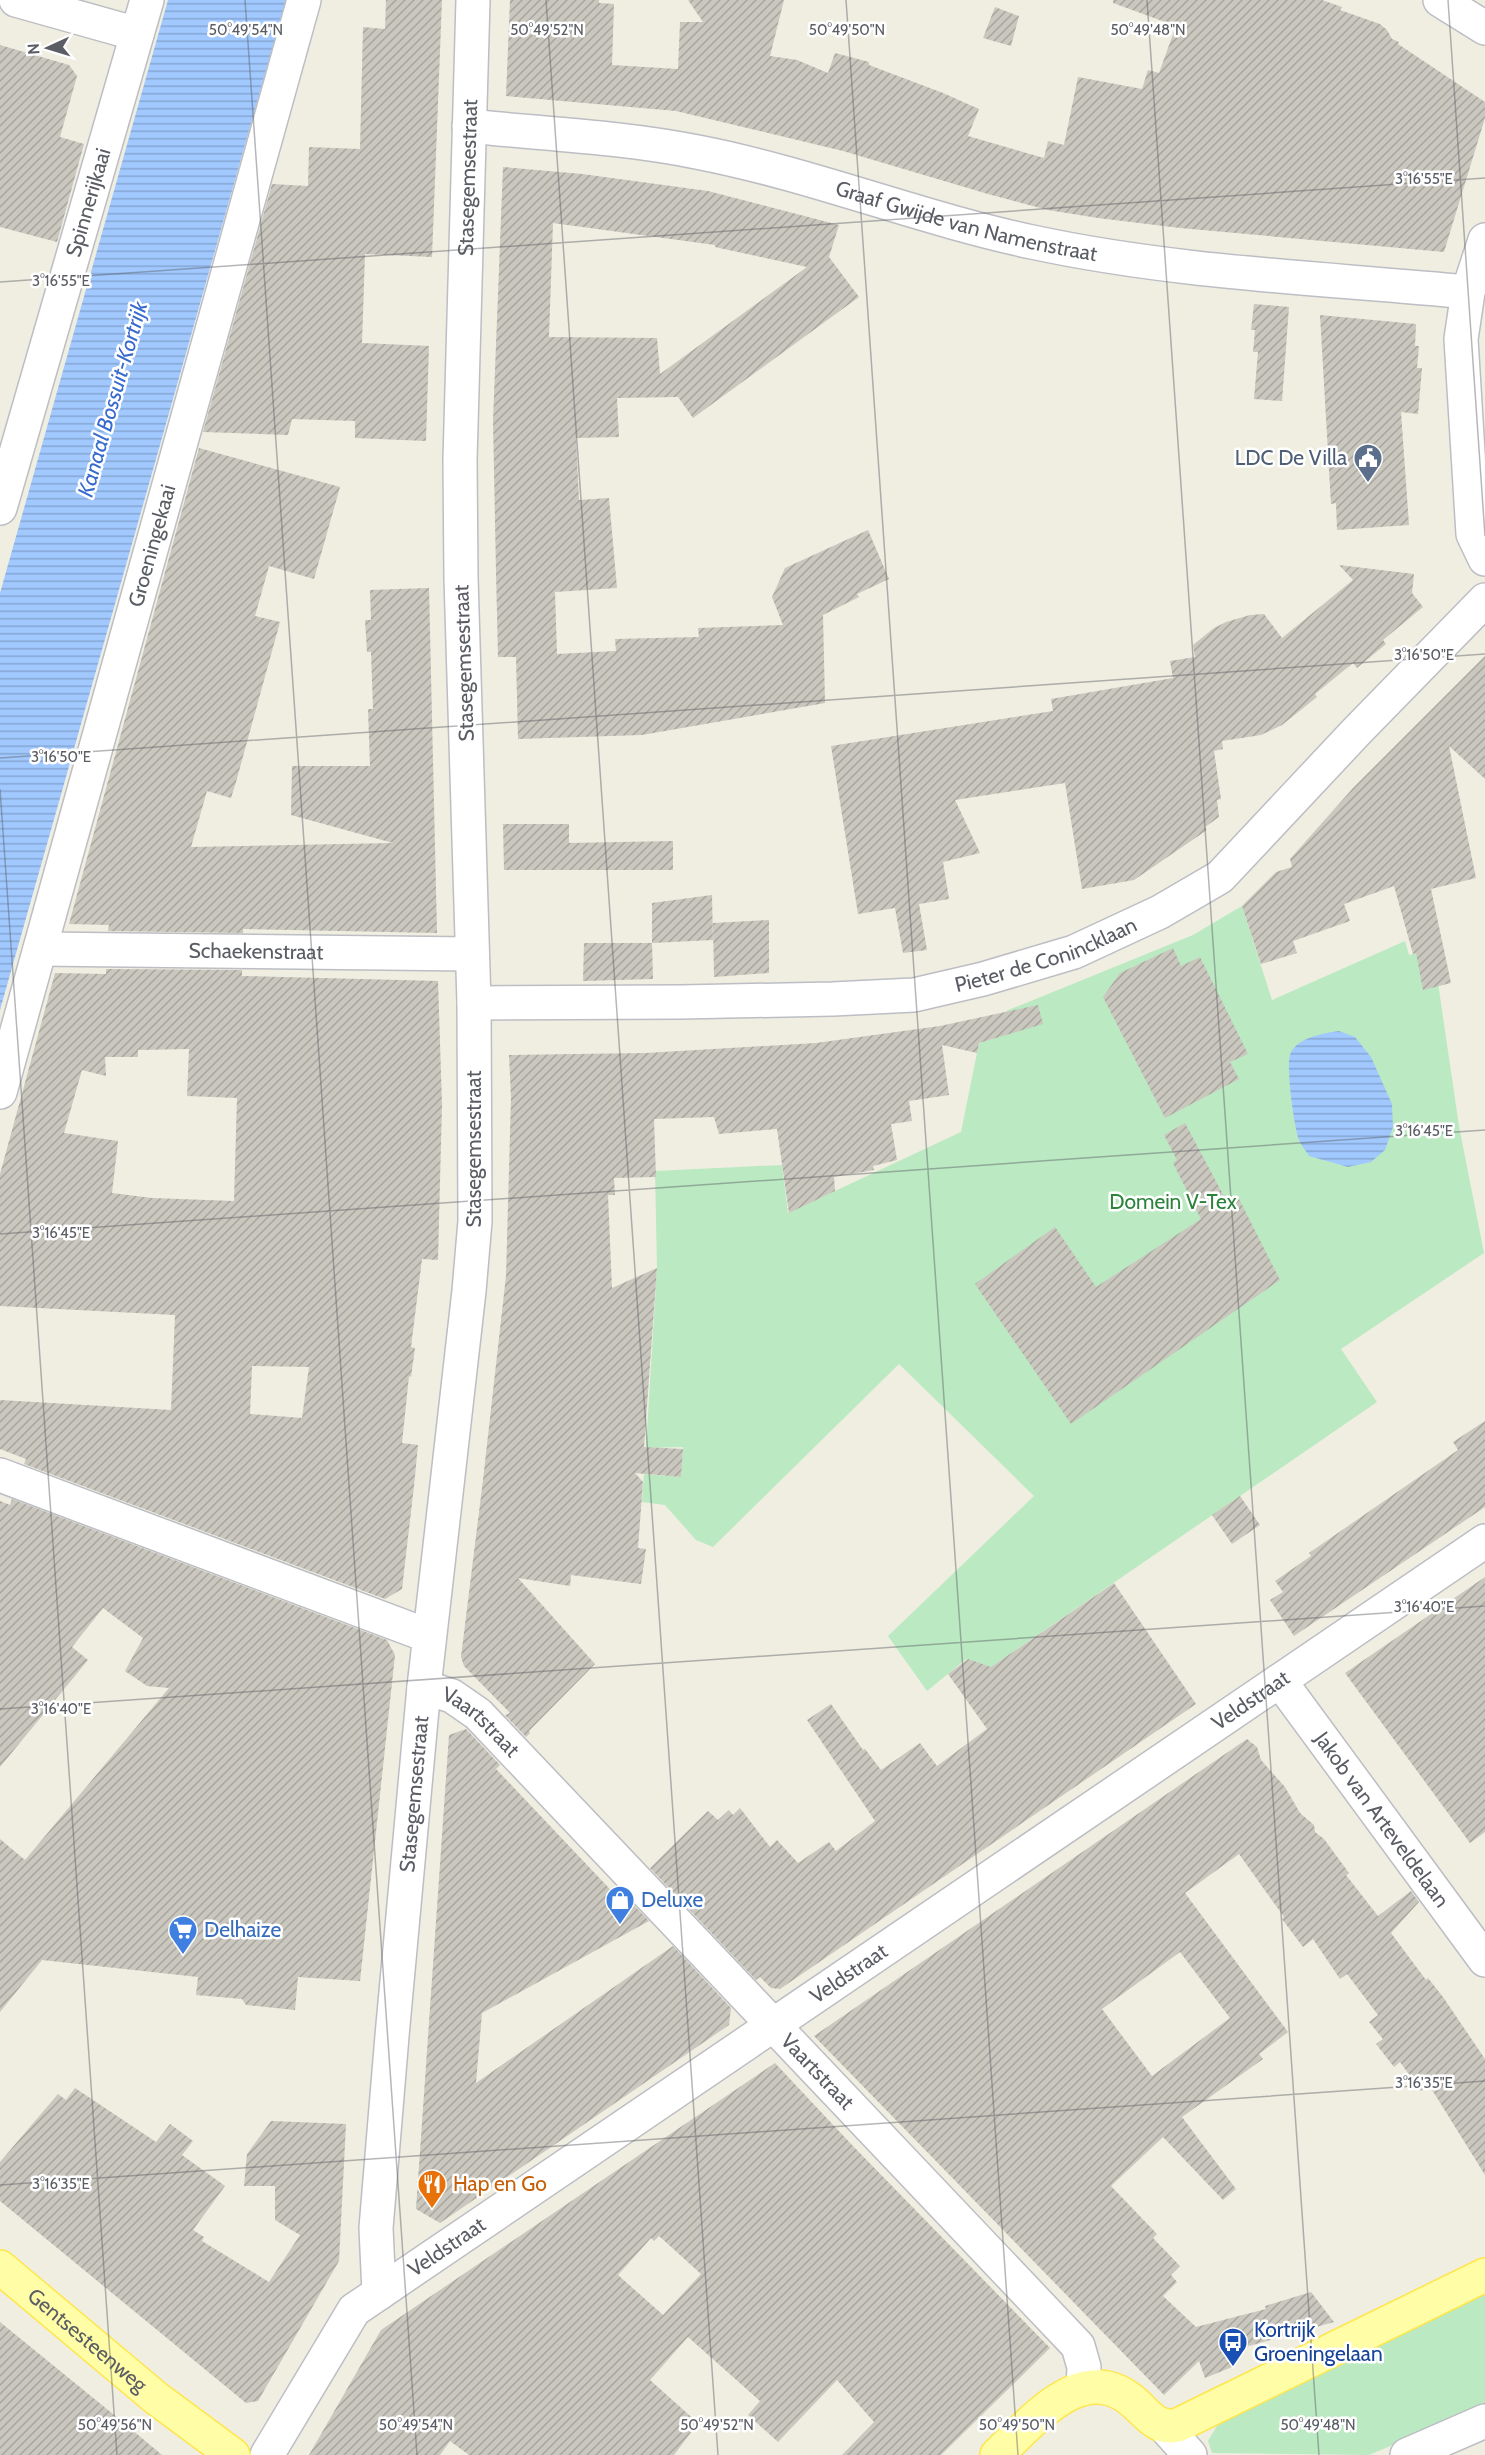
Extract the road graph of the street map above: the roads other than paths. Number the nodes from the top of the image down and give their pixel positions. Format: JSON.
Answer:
{"nodes":[{"id":1,"x":16,"y":0,"type":"edge"},
{"id":2,"x":147,"y":0,"type":"edge"},
{"id":3,"x":303,"y":0,"type":"edge"},
{"id":4,"x":473,"y":0,"type":"edge"},
{"id":5,"x":1440,"y":0,"type":"edge"},
{"id":6,"x":1485,"y":28,"type":"edge"},
{"id":7,"x":137,"y":34,"type":"junction"},
{"id":8,"x":469,"y":126,"type":"junction"},
{"id":9,"x":1485,"y":240,"type":"edge"},
{"id":10,"x":1468,"y":292,"type":"junction"},
{"id":11,"x":0,"y":508,"type":"edge"},
{"id":12,"x":1485,"y":559,"type":"edge"},
{"id":13,"x":1485,"y":600,"type":"edge"},
{"id":14,"x":40,"y":949,"type":"junction"},
{"id":15,"x":471,"y":954,"type":"junction"},
{"id":16,"x":474,"y":1003,"type":"junction"},
{"id":17,"x":0,"y":1092,"type":"edge"},
{"id":18,"x":0,"y":1475,"type":"edge"},
{"id":19,"x":1485,"y":1541,"type":"edge"},
{"id":20,"x":429,"y":1636,"type":"junction"},
{"id":21,"x":1280,"y":1681,"type":"junction"},
{"id":22,"x":424,"y":1687,"type":"junction"},
{"id":23,"x":1485,"y":1960,"type":"edge"},
{"id":24,"x":775,"y":2025,"type":"junction"},
{"id":25,"x":0,"y":2267,"type":"edge"},
{"id":26,"x":1485,"y":2275,"type":"edge"},
{"id":27,"x":379,"y":2293,"type":"junction"},
{"id":28,"x":1083,"y":2388,"type":"junction"},
{"id":29,"x":1485,"y":2421,"type":"edge"},
{"id":30,"x":1166,"y":2428,"type":"junction"},
{"id":31,"x":233,"y":2455,"type":"edge"},
{"id":32,"x":267,"y":2455,"type":"edge"},
{"id":33,"x":997,"y":2455,"type":"edge"},
{"id":34,"x":1190,"y":2455,"type":"edge"},
{"id":35,"x":1407,"y":2455,"type":"edge"}],
"edges":[{"from":1,"to":7,"type":"street"},
{"from":2,"to":7,"type":"street","name":"Spinnerijkaai"},
{"from":3,"to":14,"type":"street","name":"Groeningekaai"},
{"from":4,"to":8,"type":"street","name":"Stasegemsestraat"},
{"from":5,"to":6,"type":"street"},
{"from":7,"to":11,"type":"street","name":"Spinnerijkaai"},
{"from":8,"to":10,"type":"street","name":"Graaf Gwijde van Namenstraat"},
{"from":8,"to":15,"type":"street","name":"Stasegemsestraat"},
{"from":9,"to":10,"type":"street"},
{"from":10,"to":12,"type":"street"},
{"from":13,"to":16,"type":"street","name":"Pieter de Conincklaan"},
{"from":14,"to":15,"type":"street","name":"Schaekenstraat"},
{"from":14,"to":17,"type":"street","name":"Groeningekaai"},
{"from":15,"to":16,"type":"street","name":"Stasegemsestraat"},
{"from":16,"to":20,"type":"street","name":"Stasegemsestraat"},
{"from":18,"to":20,"type":"street"},
{"from":19,"to":21,"type":"street","name":"Veldstraat"},
{"from":20,"to":22,"type":"street","name":"Stasegemsestraat"},
{"from":21,"to":23,"type":"street","name":"Jakob van Arteveldelaan"},
{"from":21,"to":24,"type":"street","name":"Veldstraat"},
{"from":22,"to":24,"type":"street","name":"Vaartstraat"},
{"from":22,"to":27,"type":"street","name":"Stasegemsestraat"},
{"from":24,"to":27,"type":"street","name":"Veldstraat"},
{"from":24,"to":28,"type":"street","name":"Vaartstraat"},
{"from":25,"to":31,"type":"main road","name":"Gentsesteenweg"},
{"from":26,"to":30,"type":"main road"},
{"from":27,"to":32,"type":"street","name":"Veldstraat"},
{"from":28,"to":30,"type":"main road"},
{"from":28,"to":33,"type":"main road"},
{"from":29,"to":35,"type":"street"},
{"from":30,"to":34,"type":"street"}]}
